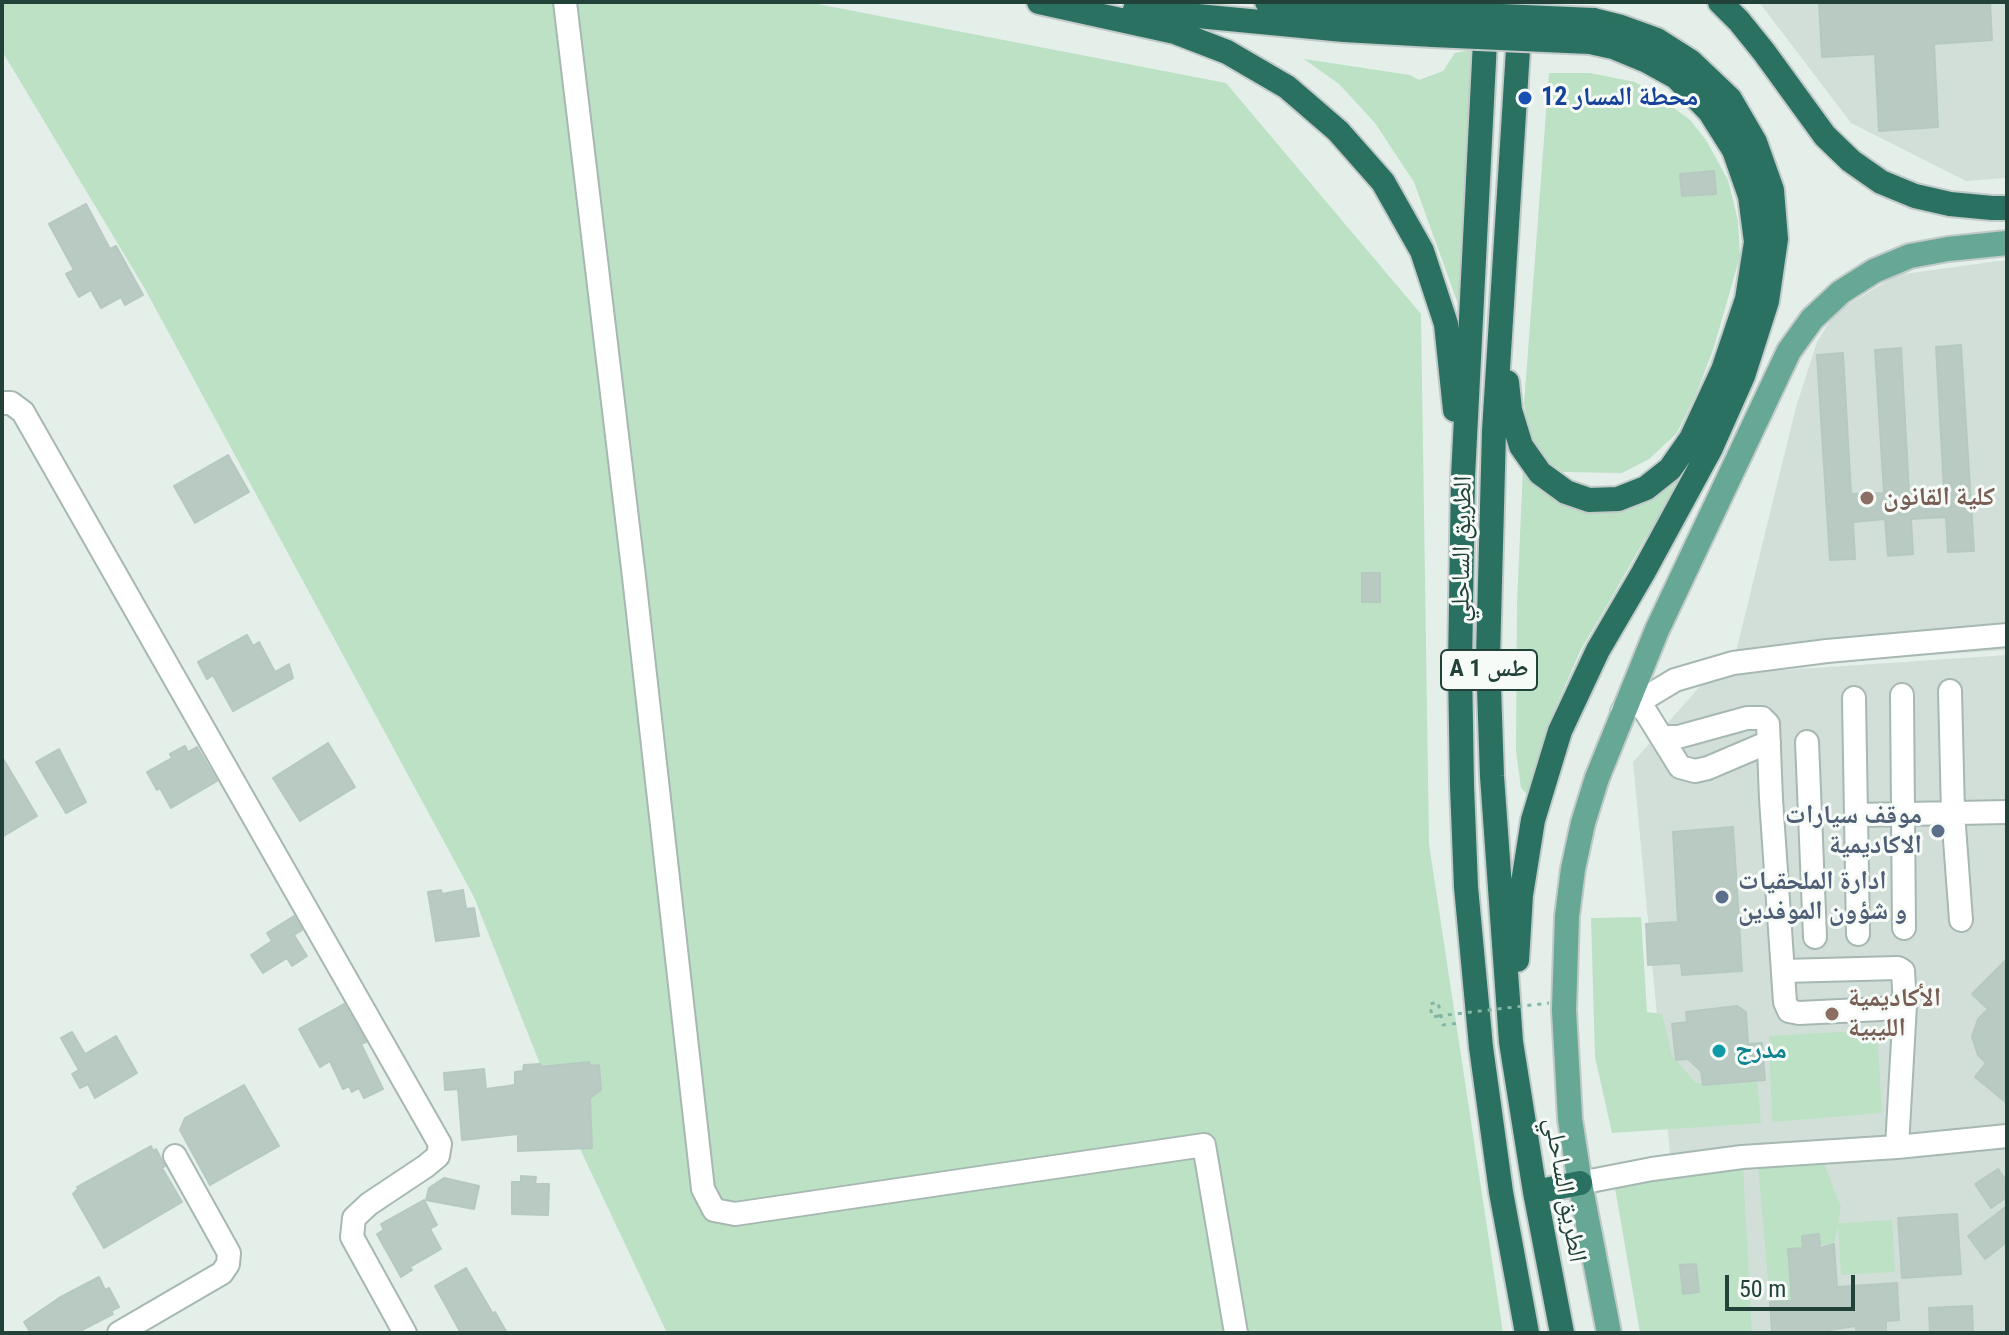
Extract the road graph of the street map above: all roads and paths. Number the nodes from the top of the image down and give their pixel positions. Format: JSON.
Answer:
{"nodes":[{"id":1,"x":565,"y":2,"type":"edge"},
{"id":2,"x":1039,"y":2,"type":"edge"},
{"id":3,"x":1074,"y":2,"type":"edge"},
{"id":4,"x":1267,"y":2,"type":"edge"},
{"id":5,"x":1487,"y":2,"type":"edge"},
{"id":6,"x":1521,"y":2,"type":"edge"},
{"id":7,"x":1720,"y":2,"type":"edge"},
{"id":8,"x":1322,"y":5,"type":"edge"},
{"id":9,"x":1433,"y":24,"type":"junction"},
{"id":10,"x":1591,"y":31,"type":"junction"},
{"id":11,"x":2002,"y":210,"type":"edge"},
{"id":12,"x":2007,"y":243,"type":"edge"},
{"id":13,"x":1500,"y":329,"type":"junction"},
{"id":14,"x":2,"y":403,"type":"edge"},
{"id":15,"x":1463,"y":477,"type":"junction"},
{"id":16,"x":2007,"y":635,"type":"edge"},
{"id":17,"x":1950,"y":691,"type":"dead end"},
{"id":18,"x":1902,"y":695,"type":"dead end"},
{"id":19,"x":1854,"y":698,"type":"dead end"},
{"id":20,"x":1630,"y":707,"type":"junction"},
{"id":21,"x":1662,"y":737,"type":"junction"},
{"id":22,"x":1769,"y":742,"type":"junction"},
{"id":23,"x":1807,"y":742,"type":"dead end"},
{"id":24,"x":2007,"y":812,"type":"edge"},
{"id":25,"x":1953,"y":813,"type":"junction"},
{"id":26,"x":1902,"y":814,"type":"junction"},
{"id":27,"x":1856,"y":815,"type":"junction"},
{"id":28,"x":1961,"y":920,"type":"dead end"},
{"id":29,"x":1904,"y":928,"type":"dead end"},
{"id":30,"x":1858,"y":934,"type":"dead end"},
{"id":31,"x":1815,"y":937,"type":"dead end"},
{"id":32,"x":1783,"y":971,"type":"junction"},
{"id":33,"x":1549,"y":1003,"type":"dead end"},
{"id":34,"x":1905,"y":1005,"type":"junction"},
{"id":35,"x":1443,"y":1025,"type":"dead end"},
{"id":36,"x":1511,"y":1042,"type":"junction"},
{"id":37,"x":2007,"y":1136,"type":"edge"},
{"id":38,"x":1897,"y":1147,"type":"junction"},
{"id":39,"x":175,"y":1156,"type":"dead end"},
{"id":40,"x":1580,"y":1183,"type":"junction"},
{"id":41,"x":1535,"y":1192,"type":"junction"},
{"id":42,"x":119,"y":1333,"type":"edge"},
{"id":43,"x":405,"y":1333,"type":"edge"},
{"id":44,"x":1236,"y":1333,"type":"edge"},
{"id":45,"x":1527,"y":1333,"type":"edge"},
{"id":46,"x":1562,"y":1333,"type":"edge"},
{"id":47,"x":1609,"y":1333,"type":"edge"}],
"edges":[{"from":1,"to":44,"type":"street"},
{"from":2,"to":15,"type":"highway"},
{"from":3,"to":9,"type":"highway"},
{"from":4,"to":8,"type":"highway"},
{"from":5,"to":15,"type":"highway","name":"الطريق الساحلي","number":"A 1 طس"},
{"from":6,"to":13,"type":"highway","name":"الطريق الساحلي","number":"A 1 طس"},
{"from":7,"to":11,"type":"highway"},
{"from":8,"to":9,"type":"highway"},
{"from":9,"to":10,"type":"highway","bridge":true},
{"from":10,"to":13,"type":"highway"},
{"from":10,"to":36,"type":"highway"},
{"from":12,"to":20,"type":"main road"},
{"from":13,"to":36,"type":"highway","name":"الطريق الساحلي","number":"A 1 طس"},
{"from":14,"to":43,"type":"street"},
{"from":15,"to":45,"type":"highway","name":"الطريق الساحلي","number":"A 1 طس"},
{"from":16,"to":20,"type":"street"},
{"from":17,"to":25,"type":"street"},
{"from":18,"to":26,"type":"street"},
{"from":19,"to":27,"type":"street"},
{"from":20,"to":21,"type":"street"},
{"from":20,"to":40,"type":"main road"},
{"from":21,"to":22,"type":"street"},
{"from":21,"to":22,"type":"street"},
{"from":22,"to":32,"type":"street"},
{"from":23,"to":31,"type":"street"},
{"from":24,"to":25,"type":"street"},
{"from":25,"to":26,"type":"street"},
{"from":25,"to":28,"type":"street"},
{"from":26,"to":27,"type":"street"},
{"from":26,"to":29,"type":"street"},
{"from":27,"to":30,"type":"street"},
{"from":32,"to":34,"type":"street"},
{"from":32,"to":34,"type":"street"},
{"from":33,"to":35,"type":"path","bridge":true},
{"from":34,"to":38,"type":"street"},
{"from":36,"to":41,"type":"highway","name":"الطريق الساحلي","number":"A 1 طس"},
{"from":37,"to":38,"type":"street"},
{"from":38,"to":40,"type":"street"},
{"from":39,"to":42,"type":"street"},
{"from":40,"to":41,"type":"highway"},
{"from":40,"to":47,"type":"main road"},
{"from":41,"to":46,"type":"highway","name":"الطريق الساحلي","number":"A 1 طس"}]}
